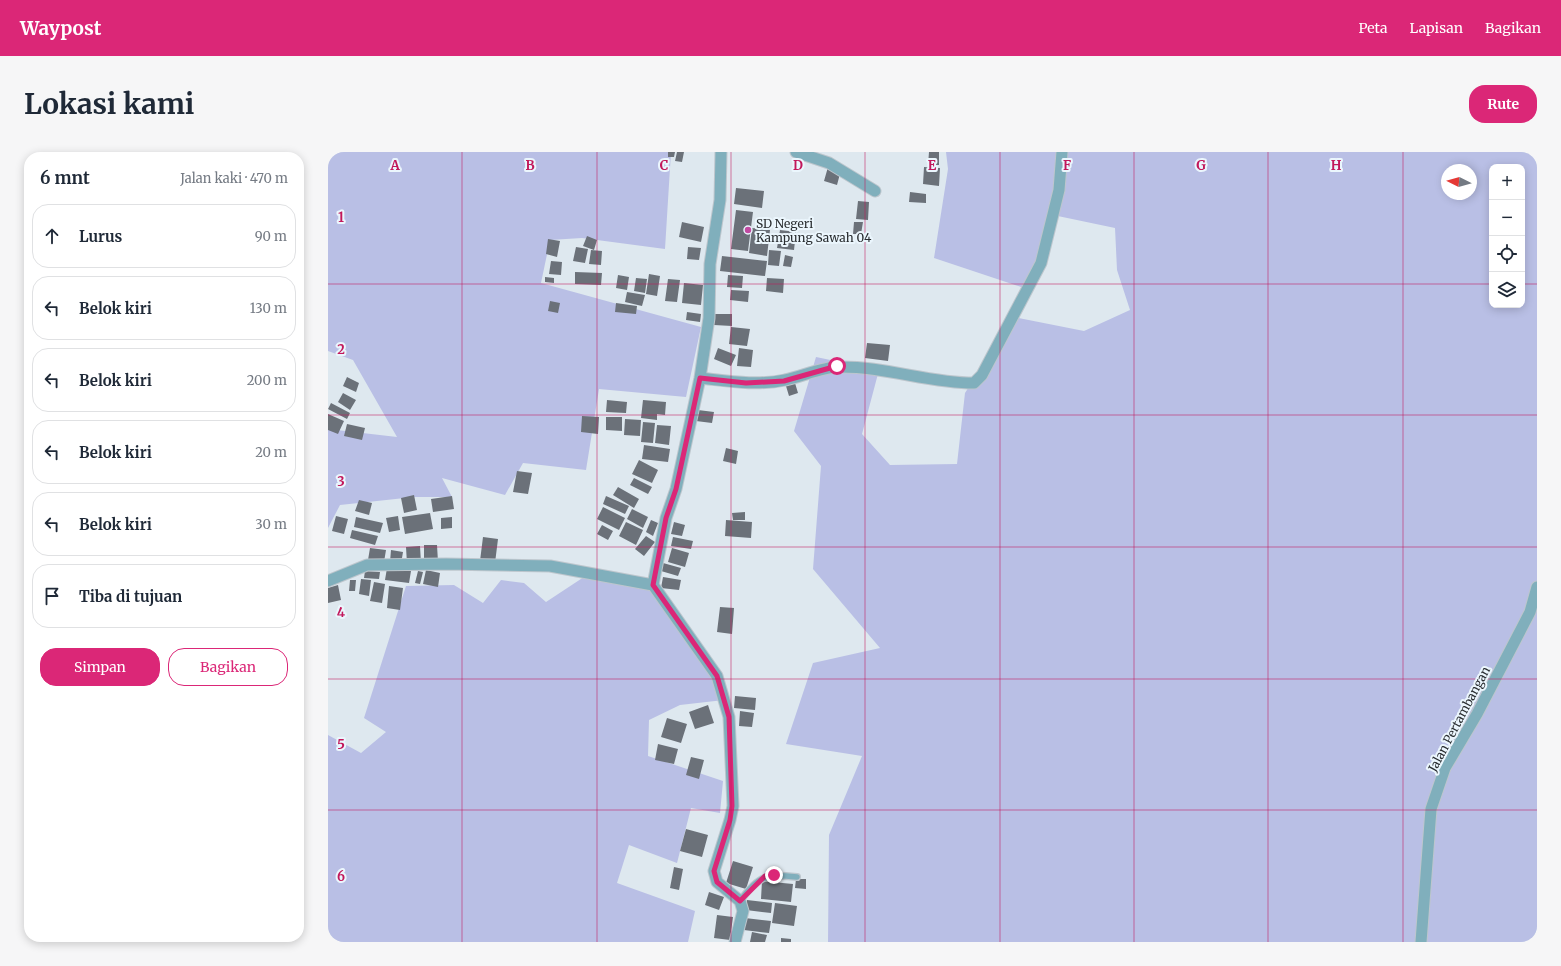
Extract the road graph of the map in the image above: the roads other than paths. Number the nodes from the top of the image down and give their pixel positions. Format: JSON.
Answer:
{"nodes":[{"id":1,"x":721,"y":152,"type":"edge"},
{"id":2,"x":796,"y":152,"type":"edge"},
{"id":3,"x":1062,"y":152,"type":"edge"},
{"id":4,"x":875,"y":191,"type":"dead end"},
{"id":5,"x":700,"y":378,"type":"junction"},
{"id":6,"x":328,"y":581,"type":"edge"},
{"id":7,"x":653,"y":585,"type":"junction"},
{"id":8,"x":1537,"y":587,"type":"edge"},
{"id":9,"x":797,"y":877,"type":"dead end"},
{"id":10,"x":740,"y":901,"type":"junction"},
{"id":11,"x":734,"y":942,"type":"edge"},
{"id":12,"x":1421,"y":942,"type":"edge"}],
"edges":[{"from":1,"to":5,"type":"street"},
{"from":2,"to":4,"type":"street"},
{"from":3,"to":5,"type":"street"},
{"from":5,"to":7,"type":"street"},
{"from":6,"to":7,"type":"street"},
{"from":7,"to":10,"type":"street"},
{"from":8,"to":12,"type":"street","name":"Jalan Pertambangan"},
{"from":9,"to":10,"type":"lane"},
{"from":10,"to":11,"type":"street"}]}
